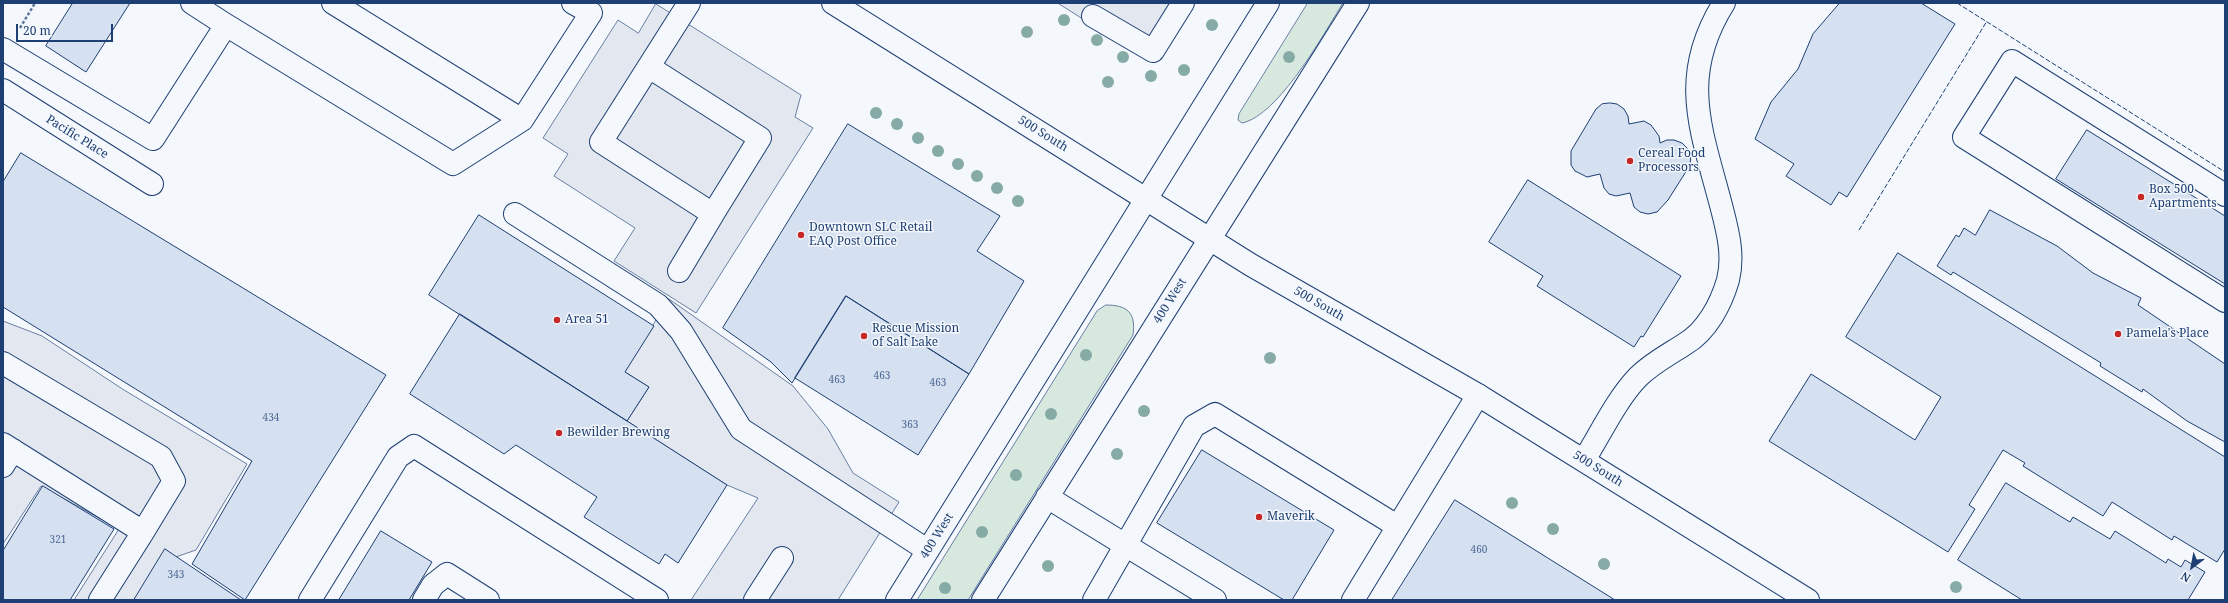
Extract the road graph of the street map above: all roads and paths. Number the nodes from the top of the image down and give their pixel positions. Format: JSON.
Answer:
{"nodes":[{"id":1,"x":192,"y":3,"type":"edge"},
{"id":2,"x":333,"y":3,"type":"edge"},
{"id":3,"x":573,"y":3,"type":"edge"},
{"id":4,"x":689,"y":3,"type":"edge"},
{"id":5,"x":833,"y":3,"type":"edge"},
{"id":6,"x":1183,"y":3,"type":"edge"},
{"id":7,"x":1268,"y":3,"type":"edge"},
{"id":8,"x":1358,"y":3,"type":"edge"},
{"id":9,"x":1724,"y":3,"type":"edge"},
{"id":10,"x":1093,"y":16,"type":"dead end"},
{"id":11,"x":226,"y":24,"type":"junction"},
{"id":12,"x":3,"y":49,"type":"edge"},
{"id":13,"x":649,"y":67,"type":"junction"},
{"id":14,"x":3,"y":90,"type":"edge"},
{"id":15,"x":522,"y":120,"type":"junction"},
{"id":16,"x":152,"y":184,"type":"dead end"},
{"id":17,"x":2225,"y":195,"type":"edge"},
{"id":18,"x":1146,"y":199,"type":"junction"},
{"id":19,"x":515,"y":214,"type":"dead end"},
{"id":20,"x":713,"y":214,"type":"junction"},
{"id":21,"x":1210,"y":239,"type":"junction"},
{"id":22,"x":679,"y":271,"type":"dead end"},
{"id":23,"x":2225,"y":301,"type":"edge"},
{"id":24,"x":3,"y":363,"type":"edge"},
{"id":25,"x":1478,"y":394,"type":"junction"},
{"id":26,"x":6,"y":453,"type":"edge"},
{"id":27,"x":1584,"y":460,"type":"junction"},
{"id":28,"x":1047,"y":497,"type":"junction"},
{"id":29,"x":1397,"y":526,"type":"junction"},
{"id":30,"x":142,"y":532,"type":"junction"},
{"id":31,"x":1126,"y":546,"type":"junction"},
{"id":32,"x":928,"y":550,"type":"junction"},
{"id":33,"x":782,"y":558,"type":"dead end"},
{"id":34,"x":100,"y":600,"type":"edge"},
{"id":35,"x":310,"y":600,"type":"edge"},
{"id":36,"x":424,"y":600,"type":"edge"},
{"id":37,"x":488,"y":600,"type":"edge"},
{"id":38,"x":657,"y":600,"type":"edge"},
{"id":39,"x":755,"y":600,"type":"edge"},
{"id":40,"x":897,"y":600,"type":"edge"},
{"id":41,"x":982,"y":600,"type":"edge"},
{"id":42,"x":1094,"y":600,"type":"edge"},
{"id":43,"x":1215,"y":600,"type":"edge"},
{"id":44,"x":1353,"y":600,"type":"edge"},
{"id":45,"x":1808,"y":600,"type":"edge"}],
"edges":[{"from":1,"to":11,"type":"street"},
{"from":2,"to":15,"type":"street"},
{"from":3,"to":15,"type":"street"},
{"from":4,"to":13,"type":"street"},
{"from":5,"to":18,"type":"street","name":"500 South"},
{"from":6,"to":10,"type":"street"},
{"from":7,"to":18,"type":"street","name":"400 West"},
{"from":8,"to":21,"type":"street","name":"400 West"},
{"from":9,"to":27,"type":"street"},
{"from":11,"to":12,"type":"street"},
{"from":11,"to":15,"type":"street"},
{"from":13,"to":20,"type":"street"},
{"from":13,"to":20,"type":"street"},
{"from":14,"to":16,"type":"street","name":"Pacific Place"},
{"from":17,"to":23,"type":"street"},
{"from":18,"to":21,"type":"street","name":"500 South"},
{"from":18,"to":32,"type":"street","name":"400 West"},
{"from":19,"to":32,"type":"street"},
{"from":20,"to":22,"type":"street"},
{"from":21,"to":25,"type":"street","name":"500 South"},
{"from":21,"to":28,"type":"street","name":"400 West"},
{"from":24,"to":30,"type":"street"},
{"from":25,"to":27,"type":"street","name":"500 South"},
{"from":25,"to":29,"type":"street"},
{"from":26,"to":30,"type":"street"},
{"from":27,"to":45,"type":"street","name":"500 South"},
{"from":28,"to":31,"type":"street"},
{"from":28,"to":41,"type":"street","name":"400 West"},
{"from":29,"to":31,"type":"street"},
{"from":29,"to":44,"type":"street"},
{"from":30,"to":34,"type":"street"},
{"from":31,"to":42,"type":"street"},
{"from":31,"to":43,"type":"street"},
{"from":32,"to":40,"type":"street","name":"400 West"},
{"from":33,"to":39,"type":"street"},
{"from":35,"to":38,"type":"street"},
{"from":36,"to":37,"type":"street"}]}
